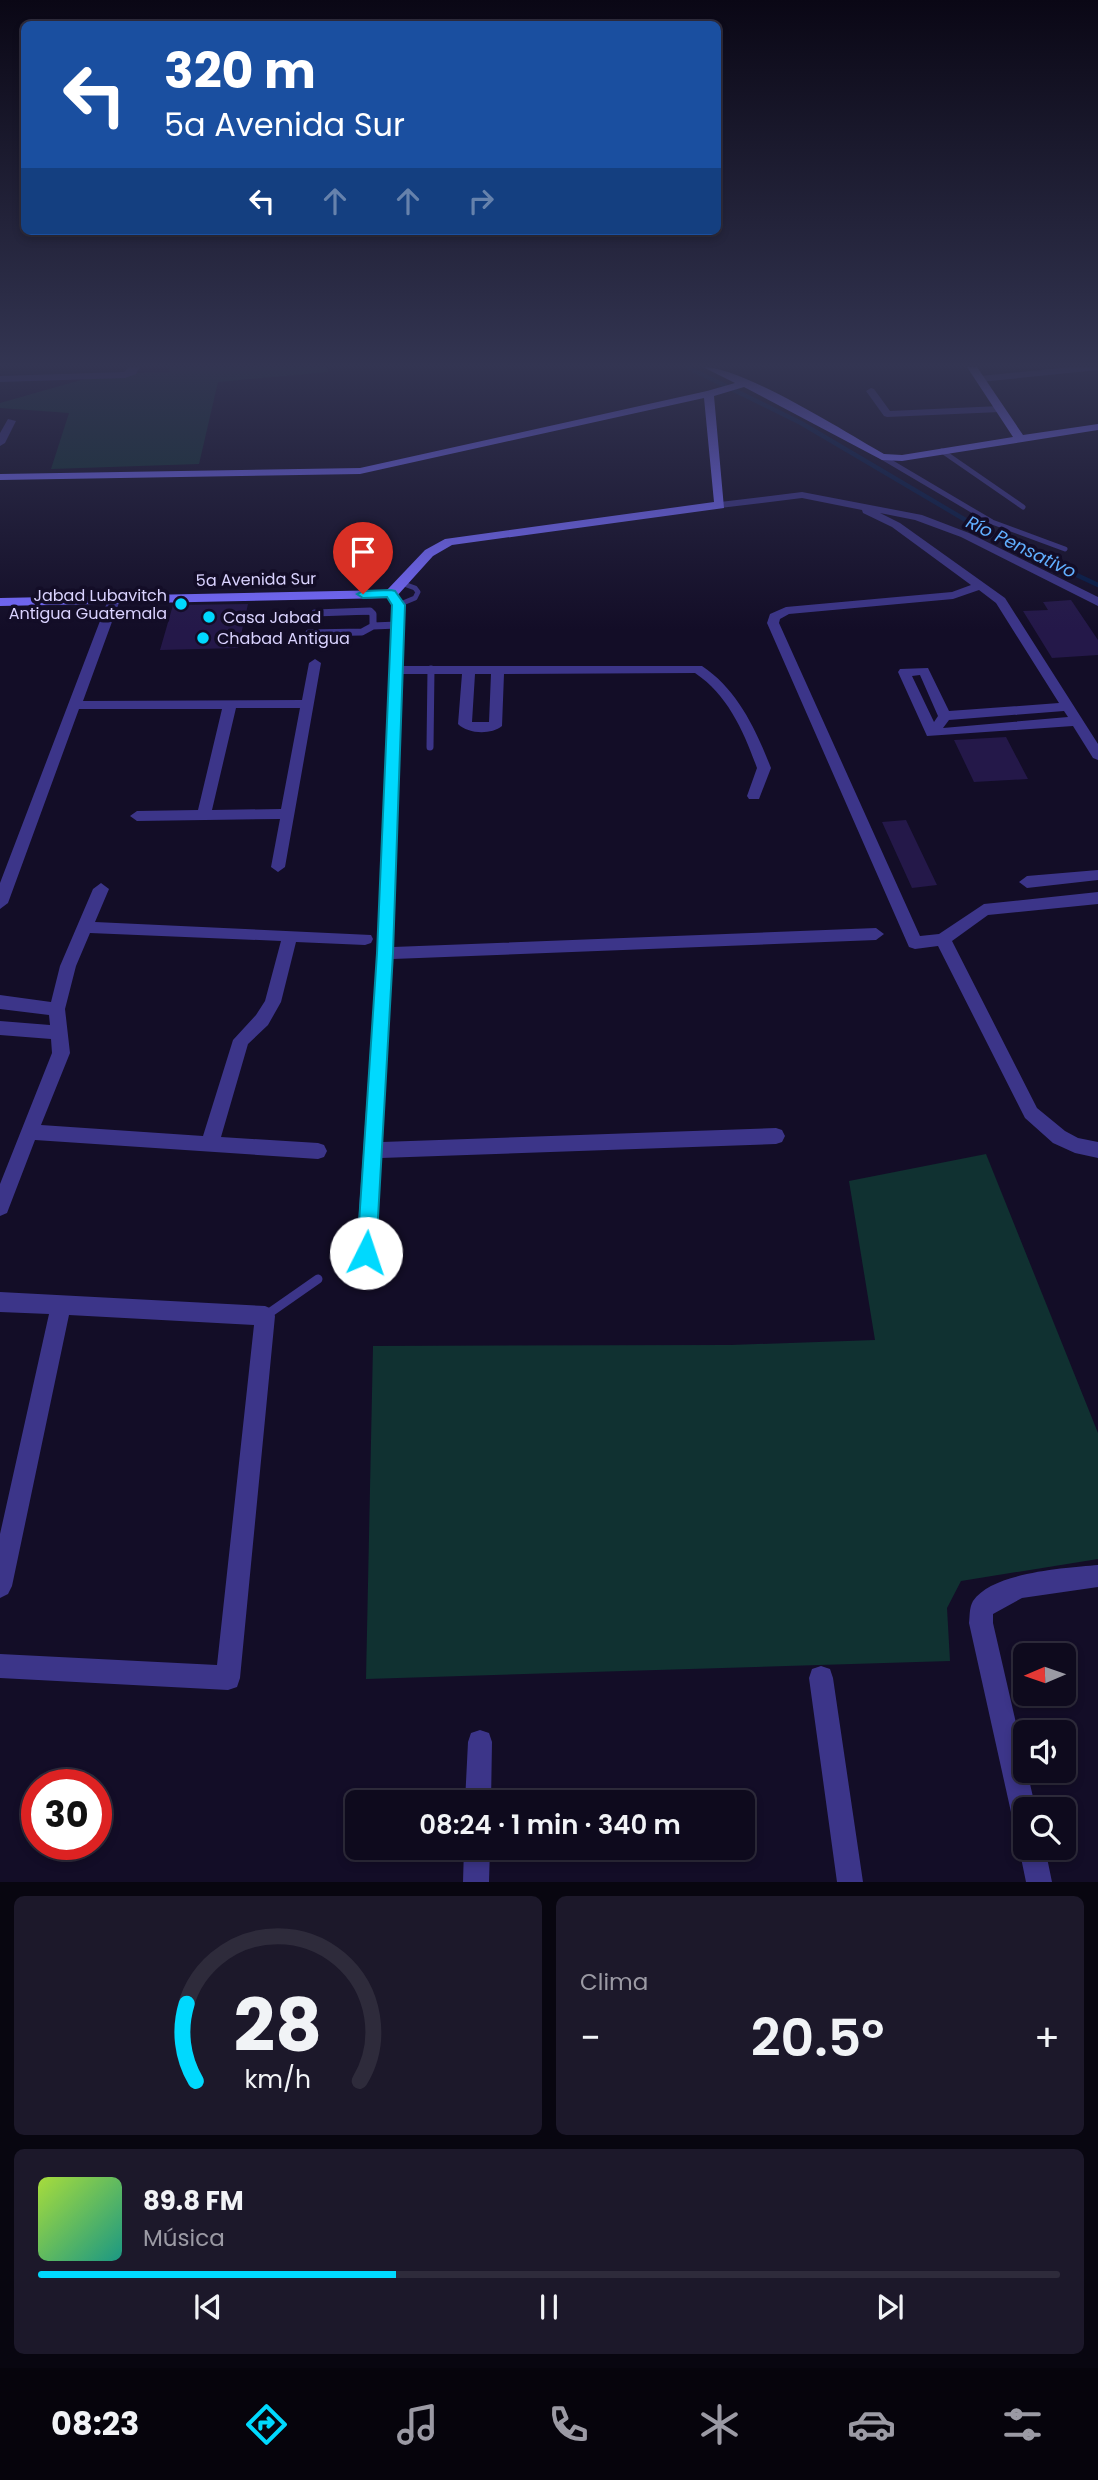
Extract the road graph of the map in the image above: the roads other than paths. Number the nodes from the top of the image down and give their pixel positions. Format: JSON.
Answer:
{"nodes":[{"id":1,"x":436,"y":455,"type":"edge"},
{"id":2,"x":713,"y":455,"type":"edge"},
{"id":3,"x":877,"y":455,"type":"edge"},
{"id":4,"x":920,"y":455,"type":"edge"},
{"id":5,"x":947,"y":455,"type":"edge"},
{"id":6,"x":881,"y":457,"type":"junction"},
{"id":7,"x":0,"y":477,"type":"edge"},
{"id":8,"x":720,"y":505,"type":"junction"},
{"id":9,"x":861,"y":505,"type":"junction"},
{"id":10,"x":1023,"y":508,"type":"dead end"},
{"id":11,"x":1065,"y":549,"type":"dead end"},
{"id":12,"x":980,"y":586,"type":"junction"},
{"id":13,"x":397,"y":594,"type":"junction"},
{"id":14,"x":114,"y":600,"type":"junction"},
{"id":15,"x":0,"y":602,"type":"edge"},
{"id":16,"x":1098,"y":602,"type":"edge"},
{"id":17,"x":315,"y":613,"type":"dead end"},
{"id":18,"x":397,"y":625,"type":"junction"},
{"id":19,"x":373,"y":626,"type":"junction"},
{"id":20,"x":309,"y":634,"type":"dead end"},
{"id":21,"x":315,"y":663,"type":"dead end"},
{"id":22,"x":432,"y":669,"type":"junction"},
{"id":23,"x":469,"y":669,"type":"junction"},
{"id":24,"x":498,"y":669,"type":"junction"},
{"id":25,"x":396,"y":670,"type":"junction"},
{"id":26,"x":307,"y":704,"type":"junction"},
{"id":27,"x":75,"y":705,"type":"junction"},
{"id":28,"x":230,"y":705,"type":"junction"},
{"id":29,"x":1068,"y":707,"type":"junction"},
{"id":30,"x":945,"y":716,"type":"junction"},
{"id":31,"x":1076,"y":721,"type":"junction"},
{"id":32,"x":932,"y":733,"type":"junction"},
{"id":33,"x":430,"y":747,"type":"dead end"},
{"id":34,"x":1098,"y":755,"type":"edge"},
{"id":35,"x":754,"y":796,"type":"dead end"},
{"id":36,"x":288,"y":814,"type":"junction"},
{"id":37,"x":204,"y":815,"type":"junction"},
{"id":38,"x":137,"y":816,"type":"dead end"},
{"id":39,"x":278,"y":867,"type":"dead end"},
{"id":40,"x":1098,"y":875,"type":"edge"},
{"id":41,"x":1027,"y":882,"type":"dead end"},
{"id":42,"x":101,"y":890,"type":"dead end"},
{"id":43,"x":1098,"y":898,"type":"edge"},
{"id":44,"x":0,"y":903,"type":"edge"},
{"id":45,"x":85,"y":927,"type":"junction"},
{"id":46,"x":876,"y":934,"type":"dead end"},
{"id":47,"x":290,"y":936,"type":"junction"},
{"id":48,"x":365,"y":939,"type":"dead end"},
{"id":49,"x":943,"y":939,"type":"junction"},
{"id":50,"x":385,"y":953,"type":"junction"},
{"id":51,"x":0,"y":1002,"type":"edge"},
{"id":52,"x":57,"y":1009,"type":"junction"},
{"id":53,"x":0,"y":1028,"type":"edge"},
{"id":54,"x":58,"y":1033,"type":"junction"},
{"id":55,"x":30,"y":1132,"type":"junction"},
{"id":56,"x":776,"y":1136,"type":"dead end"},
{"id":57,"x":210,"y":1143,"type":"junction"},
{"id":58,"x":375,"y":1150,"type":"junction"},
{"id":59,"x":1098,"y":1150,"type":"edge"},
{"id":60,"x":318,"y":1151,"type":"dead end"},
{"id":61,"x":0,"y":1207,"type":"edge"},
{"id":62,"x":366,"y":1253,"type":"dead end"},
{"id":63,"x":318,"y":1279,"type":"dead end"},
{"id":64,"x":0,"y":1302,"type":"edge"},
{"id":65,"x":61,"y":1305,"type":"junction"},
{"id":66,"x":265,"y":1316,"type":"junction"},
{"id":67,"x":1098,"y":1576,"type":"edge"},
{"id":68,"x":0,"y":1586,"type":"edge"},
{"id":69,"x":0,"y":1666,"type":"edge"},
{"id":70,"x":821,"y":1678,"type":"dead end"},
{"id":71,"x":480,"y":1742,"type":"dead end"},
{"id":72,"x":478,"y":1790,"type":"edge"},
{"id":73,"x":1021,"y":1797,"type":"edge"},
{"id":74,"x":477,"y":1860,"type":"edge"},
{"id":75,"x":1035,"y":1860,"type":"edge"},
{"id":76,"x":476,"y":1881,"type":"edge"},
{"id":77,"x":850,"y":1881,"type":"edge"},
{"id":78,"x":1039,"y":1881,"type":"edge"}],
"edges":[{"from":1,"to":7,"type":"street"},
{"from":2,"to":8,"type":"street"},
{"from":3,"to":6,"type":"street"},
{"from":4,"to":6,"type":"street"},
{"from":5,"to":10,"type":"lane"},
{"from":6,"to":11,"type":"lane"},
{"from":8,"to":9,"type":"street"},
{"from":8,"to":13,"type":"street"},
{"from":9,"to":12,"type":"street"},
{"from":9,"to":16,"type":"street"},
{"from":12,"to":29,"type":"street"},
{"from":12,"to":49,"type":"street"},
{"from":13,"to":14,"type":"street","name":"5a Avenida Sur"},
{"from":13,"to":18,"type":"street"},
{"from":14,"to":15,"type":"street","name":"5a Avenida Sur"},
{"from":14,"to":27,"type":"street"},
{"from":17,"to":19,"type":"lane"},
{"from":18,"to":19,"type":"lane"},
{"from":18,"to":25,"type":"street"},
{"from":19,"to":20,"type":"lane"},
{"from":21,"to":26,"type":"street"},
{"from":22,"to":23,"type":"street"},
{"from":22,"to":25,"type":"street"},
{"from":22,"to":33,"type":"lane"},
{"from":23,"to":24,"type":"street"},
{"from":23,"to":24,"type":"street"},
{"from":24,"to":35,"type":"street"},
{"from":25,"to":50,"type":"street"},
{"from":26,"to":28,"type":"street"},
{"from":26,"to":36,"type":"street"},
{"from":27,"to":28,"type":"street"},
{"from":27,"to":44,"type":"street"},
{"from":28,"to":37,"type":"street"},
{"from":29,"to":30,"type":"street"},
{"from":29,"to":31,"type":"street"},
{"from":30,"to":32,"type":"street"},
{"from":30,"to":32,"type":"street"},
{"from":31,"to":32,"type":"street"},
{"from":31,"to":34,"type":"street"},
{"from":36,"to":37,"type":"street"},
{"from":36,"to":39,"type":"street"},
{"from":37,"to":38,"type":"street"},
{"from":40,"to":41,"type":"street"},
{"from":42,"to":45,"type":"street"},
{"from":43,"to":49,"type":"street"},
{"from":45,"to":47,"type":"street"},
{"from":45,"to":52,"type":"street"},
{"from":46,"to":50,"type":"street"},
{"from":47,"to":48,"type":"street"},
{"from":47,"to":57,"type":"street"},
{"from":49,"to":59,"type":"street"},
{"from":50,"to":58,"type":"street"},
{"from":51,"to":52,"type":"street"},
{"from":52,"to":54,"type":"street"},
{"from":53,"to":54,"type":"street"},
{"from":54,"to":55,"type":"street"},
{"from":55,"to":57,"type":"street"},
{"from":55,"to":61,"type":"street"},
{"from":56,"to":58,"type":"street"},
{"from":57,"to":60,"type":"street"},
{"from":58,"to":62,"type":"street"},
{"from":63,"to":66,"type":"lane"},
{"from":64,"to":65,"type":"street"},
{"from":65,"to":66,"type":"street"},
{"from":65,"to":68,"type":"street"},
{"from":66,"to":69,"type":"street"},
{"from":67,"to":73,"type":"street"},
{"from":70,"to":77,"type":"street"},
{"from":71,"to":72,"type":"street"},
{"from":74,"to":76,"type":"street"},
{"from":75,"to":78,"type":"street"}]}
